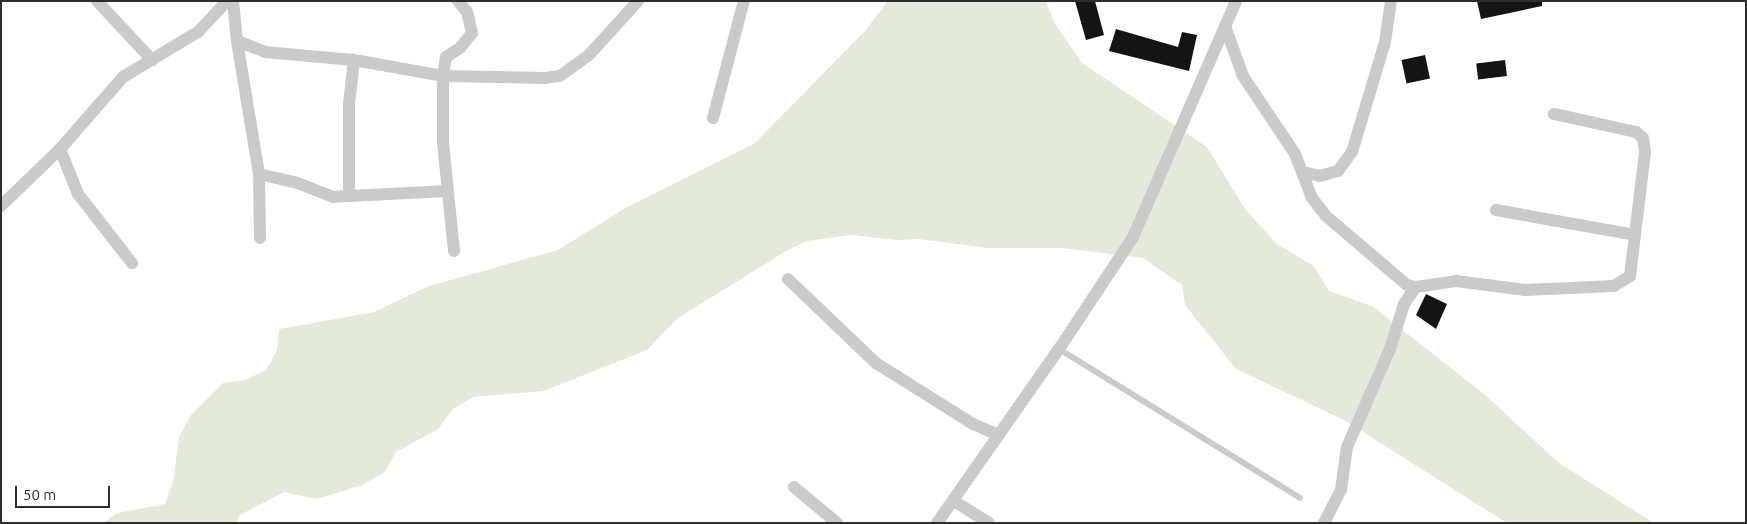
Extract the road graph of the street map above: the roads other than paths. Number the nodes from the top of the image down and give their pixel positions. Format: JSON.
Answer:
{"nodes":[{"id":1,"x":97,"y":1,"type":"edge"},
{"id":2,"x":227,"y":1,"type":"edge"},
{"id":3,"x":233,"y":1,"type":"edge"},
{"id":4,"x":458,"y":1,"type":"edge"},
{"id":5,"x":638,"y":1,"type":"edge"},
{"id":6,"x":744,"y":1,"type":"edge"},
{"id":7,"x":1236,"y":1,"type":"edge"},
{"id":8,"x":1391,"y":1,"type":"edge"},
{"id":9,"x":1225,"y":26,"type":"junction"},
{"id":10,"x":237,"y":41,"type":"junction"},
{"id":11,"x":152,"y":60,"type":"junction"},
{"id":12,"x":354,"y":60,"type":"junction"},
{"id":13,"x":443,"y":76,"type":"junction"},
{"id":14,"x":1554,"y":114,"type":"dead end"},
{"id":15,"x":713,"y":118,"type":"dead end"},
{"id":16,"x":60,"y":149,"type":"junction"},
{"id":17,"x":1303,"y":172,"type":"junction"},
{"id":18,"x":259,"y":174,"type":"junction"},
{"id":19,"x":447,"y":191,"type":"junction"},
{"id":20,"x":349,"y":196,"type":"junction"},
{"id":21,"x":1,"y":206,"type":"edge"},
{"id":22,"x":1496,"y":210,"type":"dead end"},
{"id":23,"x":1635,"y":236,"type":"junction"},
{"id":24,"x":260,"y":238,"type":"dead end"},
{"id":25,"x":454,"y":251,"type":"dead end"},
{"id":26,"x":132,"y":263,"type":"dead end"},
{"id":27,"x":788,"y":279,"type":"dead end"},
{"id":28,"x":1416,"y":287,"type":"junction"},
{"id":29,"x":1059,"y":349,"type":"junction"},
{"id":30,"x":997,"y":434,"type":"junction"},
{"id":31,"x":794,"y":487,"type":"dead end"},
{"id":32,"x":1300,"y":498,"type":"dead end"},
{"id":33,"x":954,"y":501,"type":"junction"},
{"id":34,"x":837,"y":523,"type":"edge"},
{"id":35,"x":936,"y":523,"type":"edge"},
{"id":36,"x":989,"y":523,"type":"edge"},
{"id":37,"x":1324,"y":523,"type":"edge"}],
"edges":[{"from":1,"to":11,"type":"street"},
{"from":2,"to":11,"type":"street"},
{"from":3,"to":10,"type":"street"},
{"from":4,"to":13,"type":"street"},
{"from":5,"to":13,"type":"street"},
{"from":6,"to":15,"type":"street"},
{"from":7,"to":9,"type":"street"},
{"from":8,"to":17,"type":"street"},
{"from":9,"to":17,"type":"street"},
{"from":9,"to":29,"type":"street"},
{"from":10,"to":12,"type":"street"},
{"from":10,"to":18,"type":"street"},
{"from":11,"to":16,"type":"street"},
{"from":12,"to":13,"type":"street"},
{"from":12,"to":20,"type":"street"},
{"from":13,"to":19,"type":"street"},
{"from":14,"to":23,"type":"street"},
{"from":16,"to":21,"type":"street"},
{"from":16,"to":26,"type":"street"},
{"from":17,"to":28,"type":"street"},
{"from":18,"to":20,"type":"street"},
{"from":18,"to":24,"type":"street"},
{"from":19,"to":20,"type":"street"},
{"from":19,"to":25,"type":"street"},
{"from":22,"to":23,"type":"street"},
{"from":23,"to":28,"type":"street"},
{"from":27,"to":30,"type":"street"},
{"from":28,"to":37,"type":"street"},
{"from":29,"to":30,"type":"street"},
{"from":29,"to":32,"type":"lane"},
{"from":30,"to":33,"type":"street"},
{"from":31,"to":34,"type":"street"},
{"from":33,"to":35,"type":"street"},
{"from":33,"to":36,"type":"street"}]}
